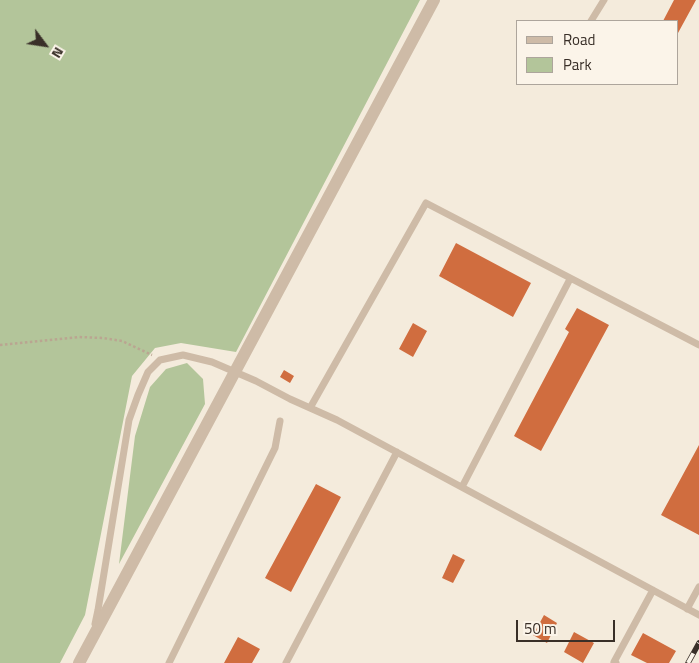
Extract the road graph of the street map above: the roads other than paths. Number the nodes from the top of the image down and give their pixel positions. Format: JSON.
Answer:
{"nodes":[{"id":1,"x":434,"y":0,"type":"edge"},
{"id":2,"x":604,"y":0,"type":"edge"},
{"id":3,"x":593,"y":20,"type":"edge"},
{"id":4,"x":570,"y":279,"type":"junction"},
{"id":5,"x":699,"y":345,"type":"edge"},
{"id":6,"x":235,"y":373,"type":"junction"},
{"id":7,"x":310,"y":408,"type":"junction"},
{"id":8,"x":280,"y":421,"type":"dead end"},
{"id":9,"x":397,"y":452,"type":"junction"},
{"id":10,"x":462,"y":487,"type":"junction"},
{"id":11,"x":699,"y":587,"type":"edge"},
{"id":12,"x":653,"y":590,"type":"junction"},
{"id":13,"x":687,"y":609,"type":"junction"},
{"id":14,"x":699,"y":615,"type":"edge"},
{"id":15,"x":89,"y":643,"type":"junction"},
{"id":16,"x":79,"y":663,"type":"edge"},
{"id":17,"x":169,"y":663,"type":"edge"},
{"id":18,"x":286,"y":663,"type":"edge"},
{"id":19,"x":616,"y":663,"type":"edge"}],
"edges":[{"from":1,"to":6,"type":"street"},
{"from":2,"to":3,"type":"lane"},
{"from":4,"to":5,"type":"lane"},
{"from":4,"to":7,"type":"lane"},
{"from":4,"to":10,"type":"lane"},
{"from":6,"to":7,"type":"lane"},
{"from":6,"to":15,"type":"street"},
{"from":6,"to":15,"type":"lane"},
{"from":7,"to":9,"type":"lane"},
{"from":8,"to":17,"type":"lane"},
{"from":9,"to":10,"type":"lane"},
{"from":9,"to":18,"type":"lane"},
{"from":10,"to":12,"type":"lane"},
{"from":11,"to":13,"type":"lane"},
{"from":12,"to":13,"type":"lane"},
{"from":12,"to":19,"type":"lane"},
{"from":13,"to":14,"type":"lane"},
{"from":15,"to":16,"type":"street"}]}
